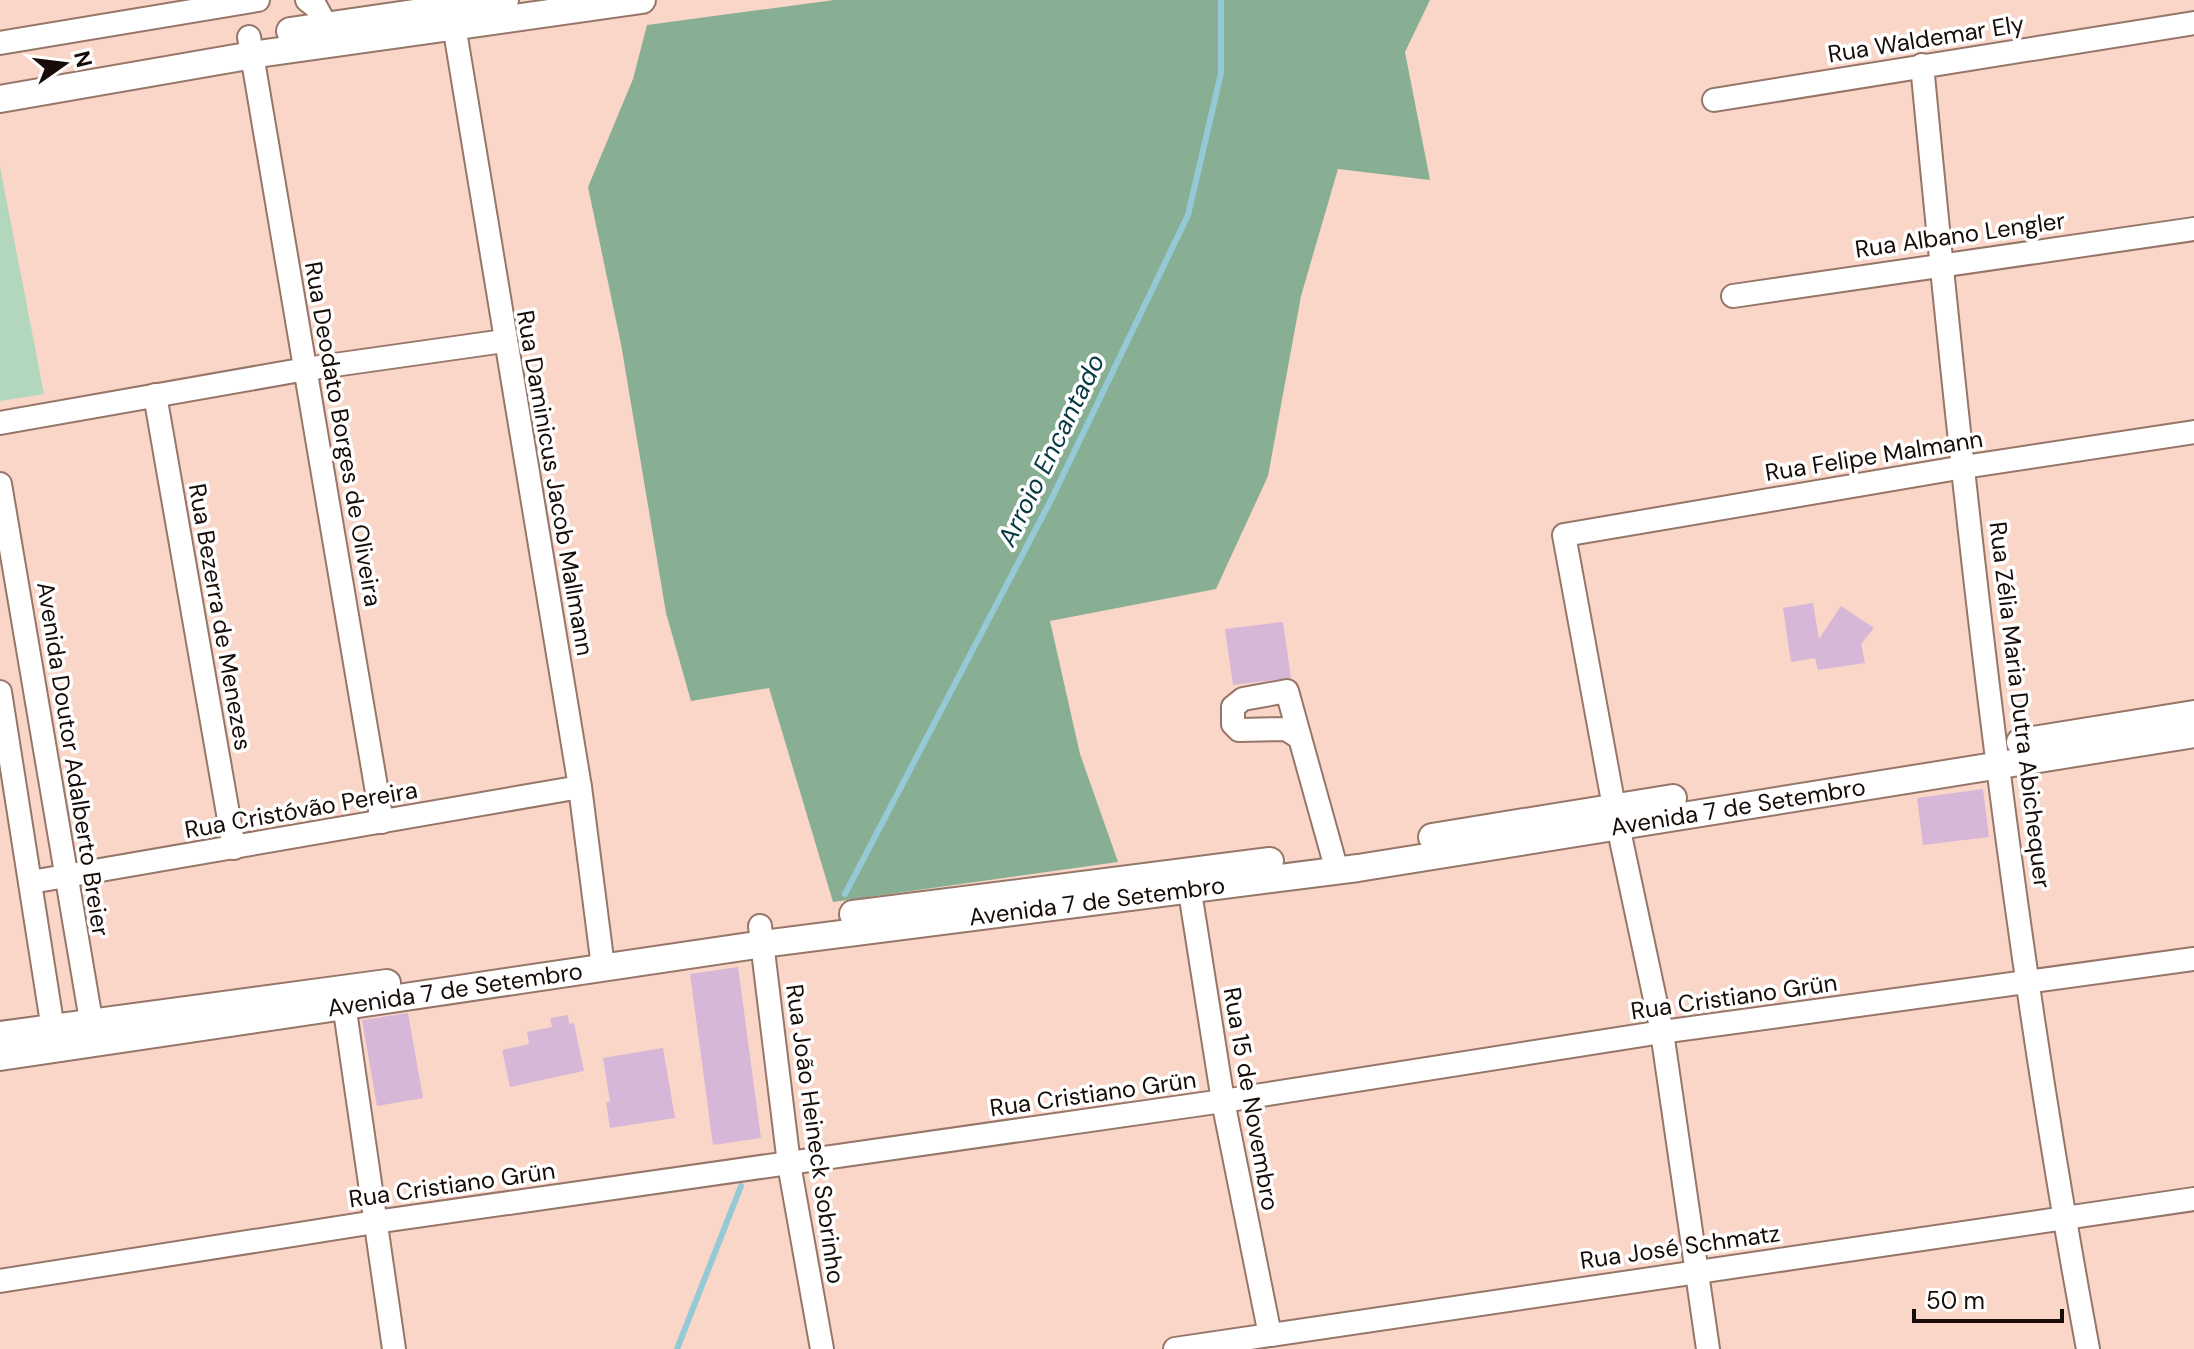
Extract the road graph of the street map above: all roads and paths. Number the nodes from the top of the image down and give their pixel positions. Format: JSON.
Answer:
{"nodes":[{"id":1,"x":258,"y":0,"type":"edge"},
{"id":2,"x":307,"y":0,"type":"edge"},
{"id":3,"x":505,"y":0,"type":"edge"},
{"id":4,"x":642,"y":0,"type":"edge"},
{"id":5,"x":453,"y":17,"type":"junction"},
{"id":6,"x":2194,"y":23,"type":"edge"},
{"id":7,"x":331,"y":34,"type":"junction"},
{"id":8,"x":0,"y":43,"type":"edge"},
{"id":9,"x":250,"y":46,"type":"junction"},
{"id":10,"x":1922,"y":65,"type":"junction"},
{"id":11,"x":0,"y":81,"type":"edge"},
{"id":12,"x":0,"y":99,"type":"edge"},
{"id":13,"x":1714,"y":100,"type":"dead end"},
{"id":14,"x":2194,"y":229,"type":"edge"},
{"id":15,"x":1941,"y":263,"type":"junction"},
{"id":16,"x":1733,"y":296,"type":"dead end"},
{"id":17,"x":504,"y":341,"type":"junction"},
{"id":18,"x":306,"y":369,"type":"junction"},
{"id":19,"x":155,"y":395,"type":"junction"},
{"id":20,"x":0,"y":423,"type":"edge"},
{"id":21,"x":2194,"y":432,"type":"edge"},
{"id":22,"x":1964,"y":467,"type":"junction"},
{"id":23,"x":0,"y":484,"type":"edge"},
{"id":24,"x":8,"y":573,"type":"edge"},
{"id":25,"x":0,"y":692,"type":"edge"},
{"id":26,"x":2194,"y":714,"type":"edge"},
{"id":27,"x":2194,"y":734,"type":"edge"},
{"id":28,"x":1300,"y":738,"type":"dead end"},
{"id":29,"x":1998,"y":754,"type":"junction"},
{"id":30,"x":580,"y":787,"type":"junction"},
{"id":31,"x":1616,"y":816,"type":"junction"},
{"id":32,"x":382,"y":822,"type":"junction"},
{"id":33,"x":234,"y":848,"type":"junction"},
{"id":34,"x":1335,"y":862,"type":"junction"},
{"id":35,"x":67,"y":877,"type":"junction"},
{"id":36,"x":1188,"y":881,"type":"junction"},
{"id":37,"x":31,"y":882,"type":"junction"},
{"id":38,"x":762,"y":935,"type":"junction"},
{"id":39,"x":601,"y":958,"type":"junction"},
{"id":40,"x":2194,"y":959,"type":"edge"},
{"id":41,"x":2029,"y":983,"type":"junction"},
{"id":42,"x":344,"y":998,"type":"junction"},
{"id":43,"x":1662,"y":1032,"type":"junction"},
{"id":44,"x":93,"y":1033,"type":"junction"},
{"id":45,"x":0,"y":1035,"type":"edge"},
{"id":46,"x":54,"y":1038,"type":"junction"},
{"id":47,"x":0,"y":1057,"type":"edge"},
{"id":48,"x":1223,"y":1101,"type":"junction"},
{"id":49,"x":789,"y":1164,"type":"junction"},
{"id":50,"x":2194,"y":1199,"type":"edge"},
{"id":51,"x":2063,"y":1217,"type":"junction"},
{"id":52,"x":375,"y":1222,"type":"junction"},
{"id":53,"x":1697,"y":1270,"type":"junction"},
{"id":54,"x":0,"y":1281,"type":"edge"},
{"id":55,"x":1270,"y":1335,"type":"junction"},
{"id":56,"x":1186,"y":1348,"type":"edge"},
{"id":57,"x":394,"y":1349,"type":"edge"},
{"id":58,"x":822,"y":1349,"type":"edge"},
{"id":59,"x":1708,"y":1349,"type":"edge"},
{"id":60,"x":2088,"y":1349,"type":"edge"}],
"edges":[{"from":1,"to":8,"type":"street"},
{"from":2,"to":7,"type":"street"},
{"from":3,"to":5,"type":"main road"},
{"from":4,"to":5,"type":"main road"},
{"from":5,"to":7,"type":"main road"},
{"from":5,"to":17,"type":"street","name":"Rua Daminicus Jacob Mallmann"},
{"from":6,"to":10,"type":"street","name":"Rua Waldemar Ely"},
{"from":7,"to":9,"type":"main road"},
{"from":9,"to":11,"type":"main road"},
{"from":9,"to":12,"type":"main road"},
{"from":9,"to":18,"type":"street","name":"Rua Deodato Borges de Oliveira"},
{"from":10,"to":13,"type":"street","name":"Rua Waldemar Ely"},
{"from":10,"to":15,"type":"street","name":"Rua Zélia Maria Dutra Abichequer"},
{"from":14,"to":15,"type":"street","name":"Rua Albano Lengler"},
{"from":15,"to":16,"type":"street","name":"Rua Albano Lengler"},
{"from":15,"to":22,"type":"street","name":"Rua Zélia Maria Dutra Abichequer"},
{"from":17,"to":18,"type":"street"},
{"from":17,"to":30,"type":"street","name":"Rua Daminicus Jacob Mallmann"},
{"from":18,"to":19,"type":"street"},
{"from":18,"to":32,"type":"street","name":"Rua Deodato Borges de Oliveira"},
{"from":19,"to":20,"type":"street"},
{"from":19,"to":33,"type":"street","name":"Rua Bezerra de Menezes"},
{"from":21,"to":22,"type":"street","name":"Rua Felipe Malmann"},
{"from":22,"to":29,"type":"street","name":"Rua Zélia Maria Dutra Abichequer"},
{"from":22,"to":31,"type":"street","name":"Rua Felipe Malmann"},
{"from":23,"to":24,"type":"street","name":"Avenida Doutor Adalberto Breier"},
{"from":24,"to":35,"type":"street","name":"Avenida Doutor Adalberto Breier"},
{"from":25,"to":37,"type":"street"},
{"from":26,"to":29,"type":"main road","name":"Avenida 7 de Setembro"},
{"from":27,"to":29,"type":"main road","name":"Avenida 7 de Setembro"},
{"from":28,"to":34,"type":"street"},
{"from":29,"to":31,"type":"main road","name":"Avenida 7 de Setembro"},
{"from":29,"to":41,"type":"street","name":"Rua Zélia Maria Dutra Abichequer"},
{"from":30,"to":32,"type":"street","name":"Rua Cristóvão Pereira"},
{"from":30,"to":39,"type":"street","name":"Rua Daminicus Jacob Mallmann"},
{"from":31,"to":34,"type":"main road","name":"Avenida 7 de Setembro"},
{"from":31,"to":43,"type":"street"},
{"from":32,"to":33,"type":"street","name":"Rua Cristóvão Pereira"},
{"from":33,"to":35,"type":"street","name":"Rua Cristóvão Pereira"},
{"from":34,"to":36,"type":"main road","name":"Avenida 7 de Setembro"},
{"from":35,"to":37,"type":"street","name":"Rua Cristóvão Pereira"},
{"from":35,"to":44,"type":"street","name":"Avenida Doutor Adalberto Breier"},
{"from":36,"to":38,"type":"main road","name":"Avenida 7 de Setembro"},
{"from":36,"to":48,"type":"street","name":"Rua 15 de Novembro"},
{"from":37,"to":46,"type":"street"},
{"from":38,"to":39,"type":"main road","name":"Avenida 7 de Setembro"},
{"from":38,"to":49,"type":"street","name":"Rua João Heineck Sobrinho"},
{"from":39,"to":42,"type":"main road","name":"Avenida 7 de Setembro"},
{"from":40,"to":41,"type":"street","name":"Rua Cristiano Grün"},
{"from":41,"to":43,"type":"street","name":"Rua Cristiano Grün"},
{"from":41,"to":51,"type":"street","name":"Rua Zélia Maria Dutra Abichequer"},
{"from":42,"to":44,"type":"main road","name":"Avenida 7 de Setembro"},
{"from":42,"to":52,"type":"street"},
{"from":43,"to":48,"type":"street","name":"Rua Cristiano Grün"},
{"from":43,"to":53,"type":"street"},
{"from":44,"to":46,"type":"main road","name":"Avenida 7 de Setembro"},
{"from":45,"to":46,"type":"main road","name":"Avenida 7 de Setembro"},
{"from":46,"to":47,"type":"main road","name":"Avenida 7 de Setembro"},
{"from":48,"to":49,"type":"street","name":"Rua Cristiano Grün"},
{"from":48,"to":55,"type":"street","name":"Rua 15 de Novembro"},
{"from":49,"to":52,"type":"street","name":"Rua Cristiano Grün"},
{"from":49,"to":58,"type":"street","name":"Rua João Heineck Sobrinho"},
{"from":50,"to":51,"type":"street","name":"Rua José Schmatz"},
{"from":51,"to":53,"type":"street","name":"Rua José Schmatz"},
{"from":51,"to":60,"type":"street","name":"Rua Zélia Maria Dutra Abichequer"},
{"from":52,"to":54,"type":"street","name":"Rua Cristiano Grün"},
{"from":52,"to":57,"type":"street"},
{"from":53,"to":55,"type":"street","name":"Rua José Schmatz"},
{"from":53,"to":59,"type":"street"},
{"from":55,"to":56,"type":"street","name":"Rua José Schmatz"}]}
